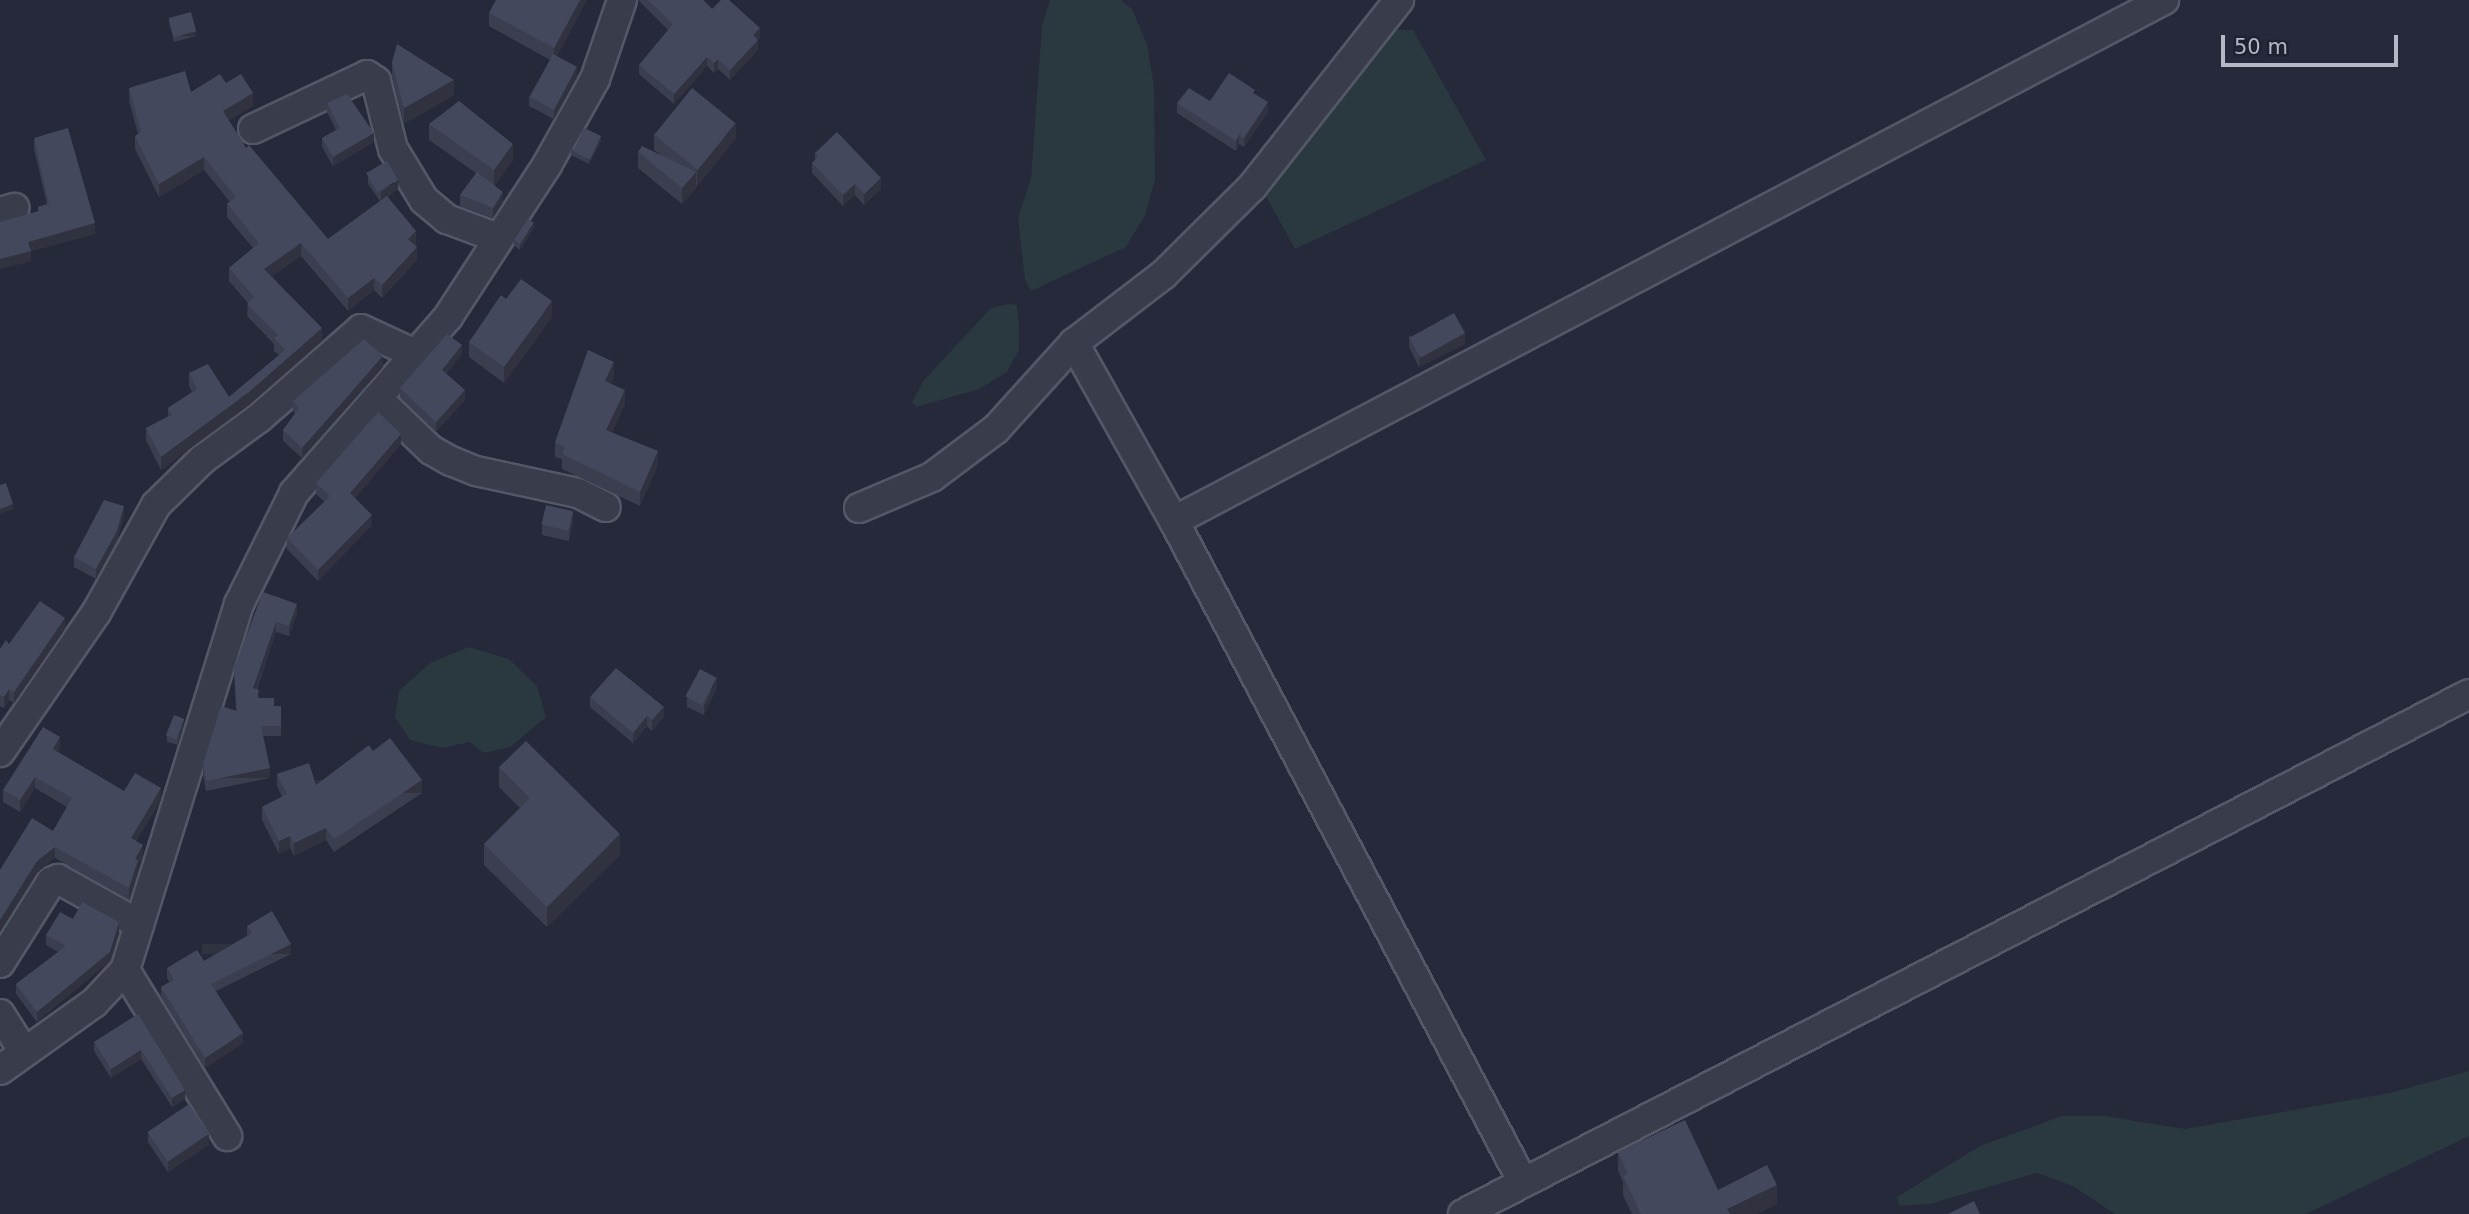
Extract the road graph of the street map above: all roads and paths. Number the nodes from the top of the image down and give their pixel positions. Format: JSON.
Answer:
{"nodes":[{"id":1,"x":622,"y":0,"type":"edge"},
{"id":2,"x":1399,"y":0,"type":"edge"},
{"id":3,"x":2164,"y":0,"type":"edge"},
{"id":4,"x":253,"y":129,"type":"dead end"},
{"id":5,"x":498,"y":239,"type":"junction"},
{"id":6,"x":1074,"y":343,"type":"junction"},
{"id":7,"x":415,"y":354,"type":"junction"},
{"id":8,"x":377,"y":398,"type":"junction"},
{"id":9,"x":606,"y":507,"type":"dead end"},
{"id":10,"x":859,"y":508,"type":"dead end"},
{"id":11,"x":1174,"y":521,"type":"junction"},
{"id":12,"x":2469,"y":694,"type":"edge"},
{"id":13,"x":4,"y":737,"type":"edge"},
{"id":14,"x":139,"y":924,"type":"junction"},
{"id":15,"x":0,"y":963,"type":"edge"},
{"id":16,"x":125,"y":971,"type":"junction"},
{"id":17,"x":0,"y":1014,"type":"edge"},
{"id":18,"x":24,"y":1052,"type":"junction"},
{"id":19,"x":0,"y":1070,"type":"edge"},
{"id":20,"x":227,"y":1136,"type":"dead end"},
{"id":21,"x":1524,"y":1182,"type":"junction"},
{"id":22,"x":1463,"y":1214,"type":"edge"}],
"edges":[{"from":1,"to":5,"type":"street"},
{"from":2,"to":6,"type":"street"},
{"from":3,"to":11,"type":"street"},
{"from":4,"to":5,"type":"street"},
{"from":5,"to":7,"type":"street"},
{"from":6,"to":10,"type":"street"},
{"from":6,"to":11,"type":"street"},
{"from":7,"to":8,"type":"street"},
{"from":7,"to":13,"type":"street"},
{"from":8,"to":9,"type":"street"},
{"from":8,"to":14,"type":"street"},
{"from":11,"to":21,"type":"street"},
{"from":12,"to":21,"type":"street"},
{"from":14,"to":15,"type":"street"},
{"from":14,"to":16,"type":"street"},
{"from":16,"to":18,"type":"street"},
{"from":16,"to":20,"type":"street"},
{"from":17,"to":18,"type":"street"},
{"from":18,"to":19,"type":"street"},
{"from":21,"to":22,"type":"street"}]}
